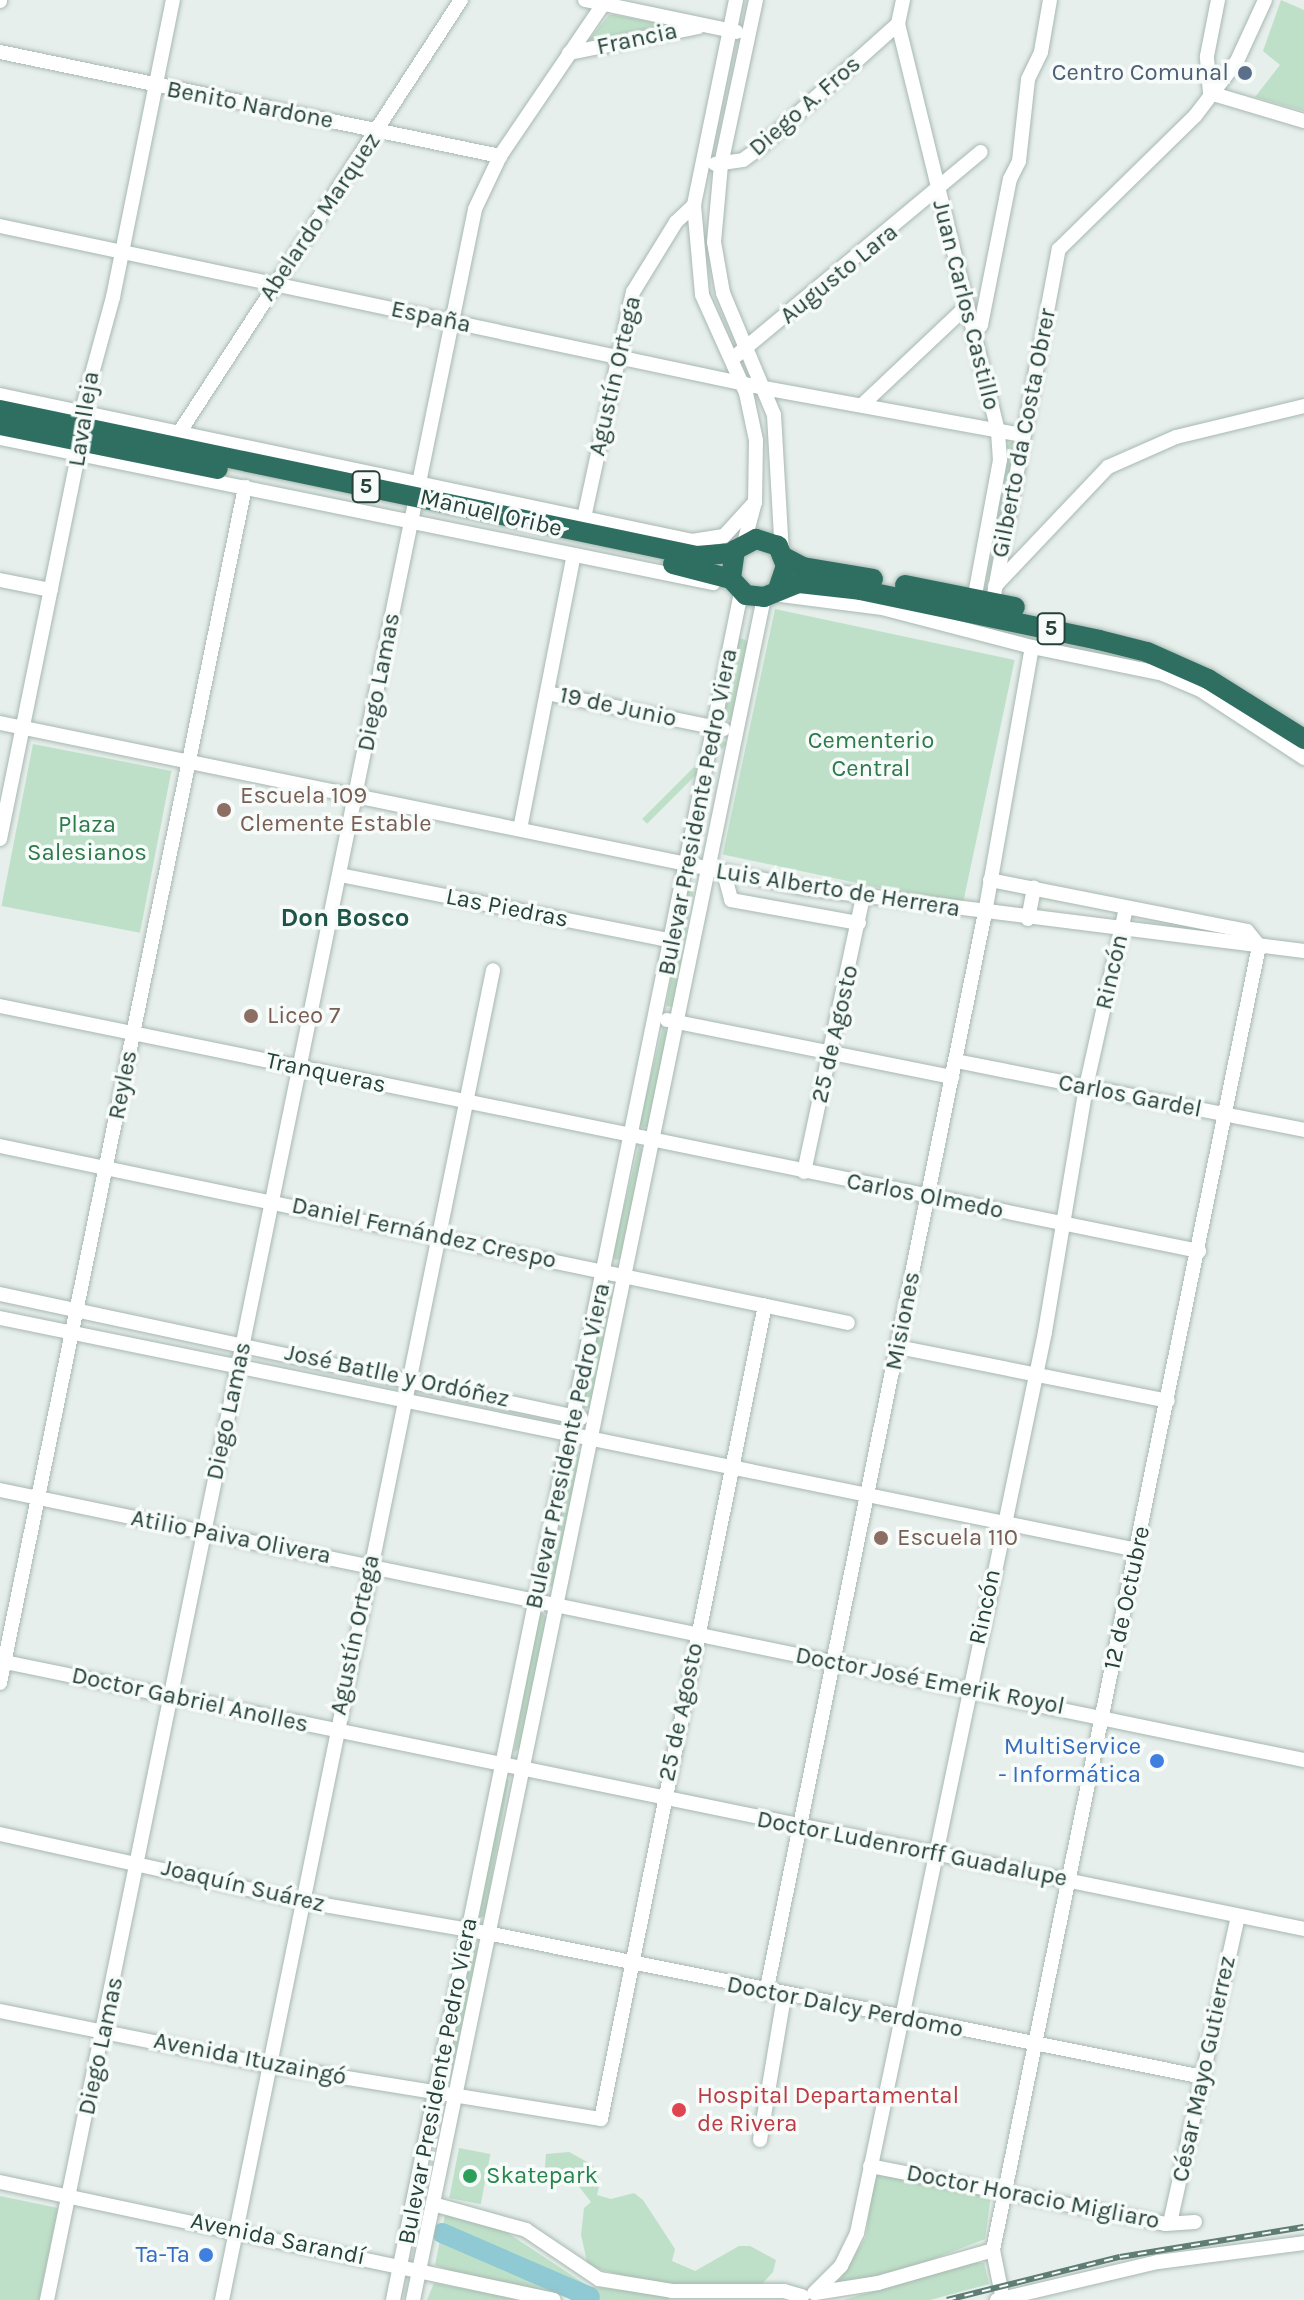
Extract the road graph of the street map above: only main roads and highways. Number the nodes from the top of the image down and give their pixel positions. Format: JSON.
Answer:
{"nodes":[{"id":1,"x":6,"y":423,"type":"edge"},
{"id":2,"x":414,"y":502,"type":"junction"},
{"id":3,"x":738,"y":548,"type":"junction"},
{"id":4,"x":783,"y":554,"type":"junction"},
{"id":5,"x":736,"y":586,"type":"junction"},
{"id":6,"x":771,"y":593,"type":"junction"},
{"id":7,"x":984,"y":603,"type":"junction"},
{"id":8,"x":1304,"y":726,"type":"edge"},
{"id":9,"x":1304,"y":739,"type":"edge"}],
"edges":[{"from":1,"to":2,"type":"highway","name":"Manuel Oribe","number":"5"},
{"from":2,"to":3,"type":"highway","name":"Manuel Oribe","number":"5"},
{"from":2,"to":5,"type":"highway","name":"Manuel Oribe","number":"5"},
{"from":3,"to":4,"type":"highway","name":"Manuel Oribe"},
{"from":3,"to":5,"type":"highway"},
{"from":4,"to":6,"type":"highway"},
{"from":4,"to":7,"type":"highway","name":"Manuel Oribe","number":"5"},
{"from":5,"to":6,"type":"highway","name":"Manuel Oribe"},
{"from":6,"to":7,"type":"highway","name":"Manuel Oribe","number":"5"},
{"from":7,"to":8,"type":"highway","name":"Manuel Oribe","number":"5"},
{"from":7,"to":9,"type":"highway","name":"Manuel Oribe","number":"5"}]}
